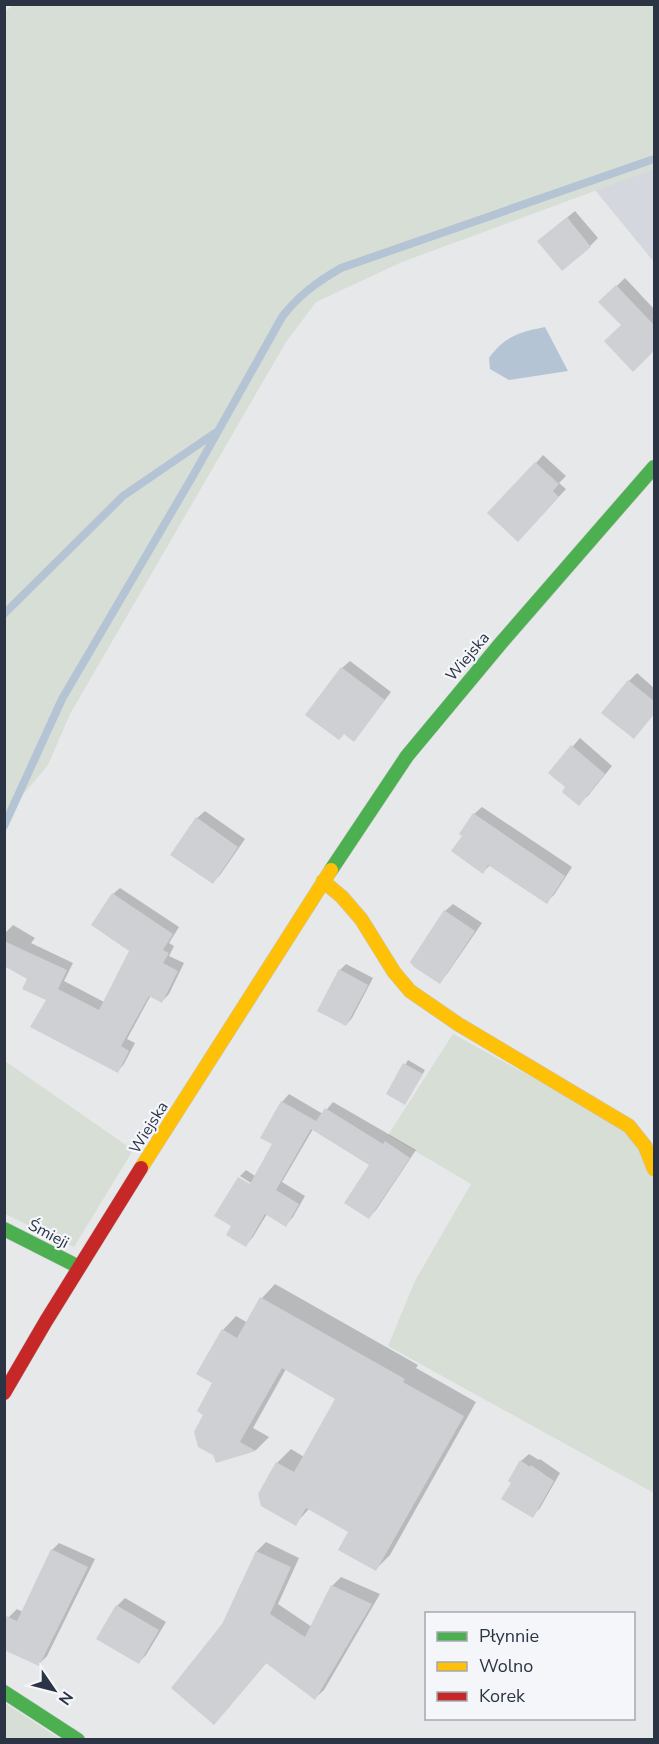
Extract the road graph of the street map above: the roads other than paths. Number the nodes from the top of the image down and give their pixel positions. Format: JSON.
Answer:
{"nodes":[{"id":1,"x":654,"y":467,"type":"edge"},
{"id":2,"x":323,"y":881,"type":"junction"},
{"id":3,"x":654,"y":1169,"type":"edge"},
{"id":4,"x":4,"y":1229,"type":"edge"},
{"id":5,"x":79,"y":1267,"type":"junction"},
{"id":6,"x":4,"y":1393,"type":"edge"},
{"id":7,"x":4,"y":1692,"type":"edge"},
{"id":8,"x":78,"y":1740,"type":"edge"}],
"edges":[{"from":1,"to":2,"type":"street","name":"Wiejska"},
{"from":2,"to":3,"type":"street"},
{"from":2,"to":5,"type":"street","name":"Wiejska"},
{"from":4,"to":5,"type":"street","name":"Śmieji"},
{"from":5,"to":6,"type":"street","name":"Wiejska"},
{"from":7,"to":8,"type":"street"}]}
